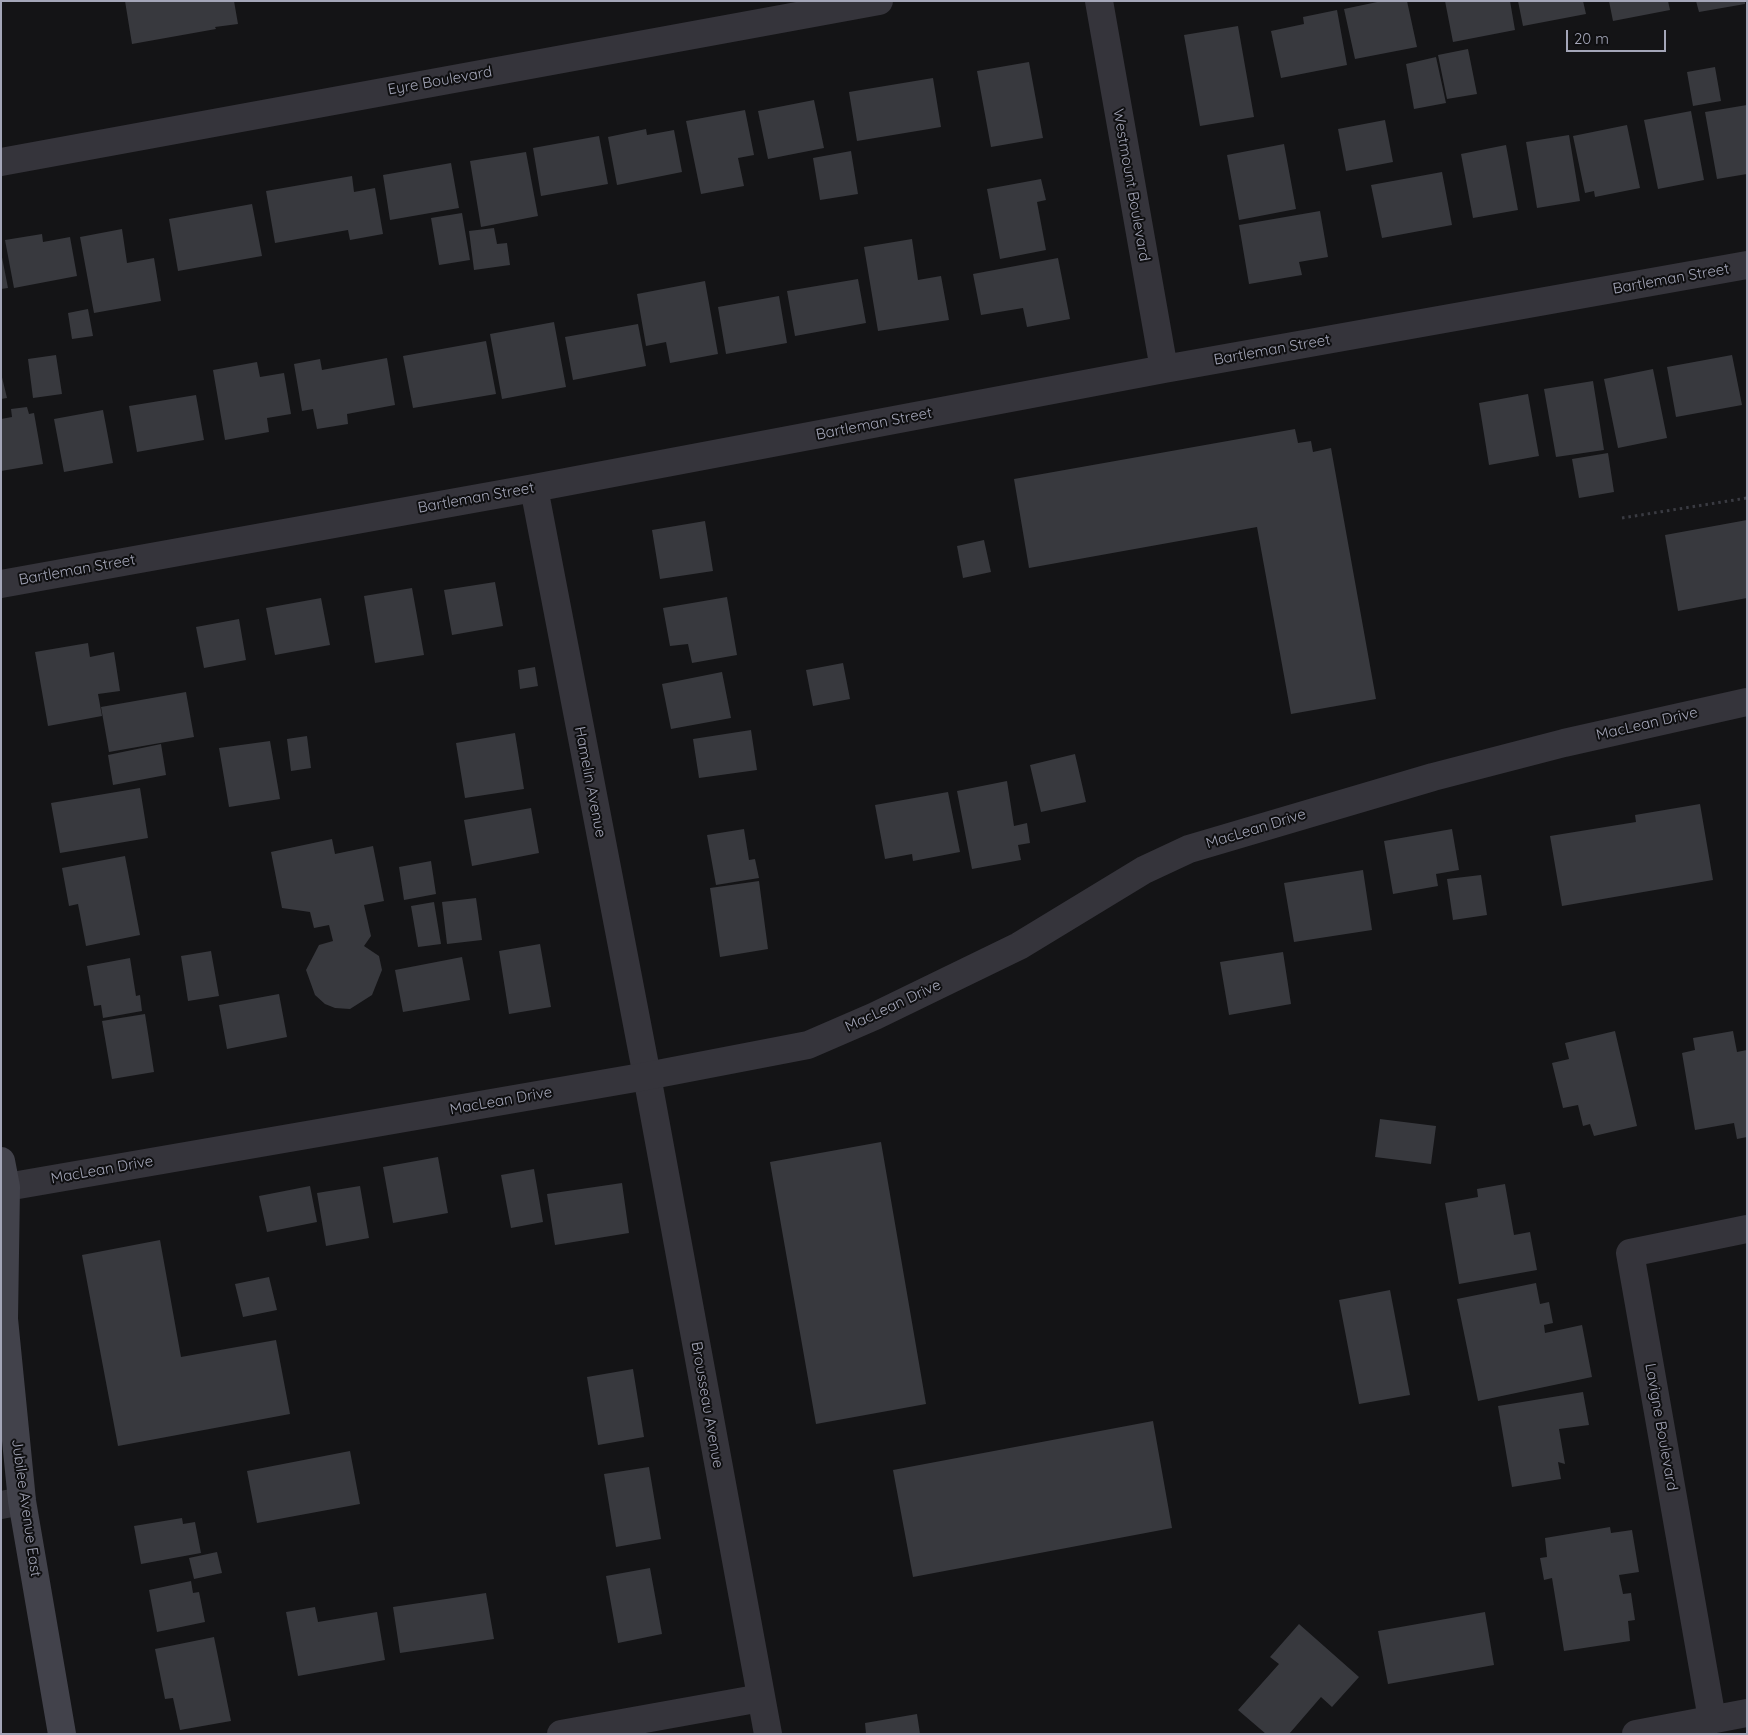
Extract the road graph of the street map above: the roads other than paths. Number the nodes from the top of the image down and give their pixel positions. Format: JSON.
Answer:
{"nodes":[{"id":1,"x":879,"y":1,"type":"edge"},
{"id":2,"x":1098,"y":1,"type":"edge"},
{"id":3,"x":1,"y":162,"type":"edge"},
{"id":4,"x":1747,"y":265,"type":"edge"},
{"id":5,"x":1164,"y":369,"type":"junction"},
{"id":6,"x":534,"y":488,"type":"junction"},
{"id":7,"x":1,"y":584,"type":"edge"},
{"id":8,"x":1747,"y":702,"type":"edge"},
{"id":9,"x":646,"y":1076,"type":"junction"},
{"id":10,"x":3,"y":1179,"type":"edge"},
{"id":11,"x":1747,"y":1229,"type":"edge"},
{"id":12,"x":12,"y":1503,"type":"edge"},
{"id":13,"x":762,"y":1698,"type":"junction"},
{"id":14,"x":1747,"y":1713,"type":"edge"},
{"id":15,"x":1712,"y":1719,"type":"junction"},
{"id":16,"x":62,"y":1734,"type":"edge"},
{"id":17,"x":561,"y":1734,"type":"edge"},
{"id":18,"x":768,"y":1734,"type":"edge"},
{"id":19,"x":1636,"y":1734,"type":"edge"}],
"edges":[{"from":1,"to":3,"type":"street","name":"Eyre Boulevard"},
{"from":2,"to":5,"type":"street","name":"Westmount Boulevard"},
{"from":4,"to":5,"type":"street","name":"Bartleman Street"},
{"from":5,"to":6,"type":"street","name":"Bartleman Street"},
{"from":6,"to":7,"type":"street","name":"Bartleman Street"},
{"from":6,"to":9,"type":"street","name":"Hamelin Avenue"},
{"from":8,"to":9,"type":"street","name":"MacLean Drive"},
{"from":9,"to":10,"type":"street","name":"MacLean Drive"},
{"from":9,"to":13,"type":"street","name":"Brousseau Avenue"},
{"from":10,"to":12,"type":"main road","name":"Jubilee Avenue East"},
{"from":11,"to":15,"type":"street","name":"Lavigne Boulevard"},
{"from":12,"to":16,"type":"main road","name":"Jubilee Avenue East"},
{"from":13,"to":17,"type":"street"},
{"from":13,"to":18,"type":"street","name":"Brousseau Avenue"},
{"from":14,"to":15,"type":"street"},
{"from":15,"to":19,"type":"street"}]}
